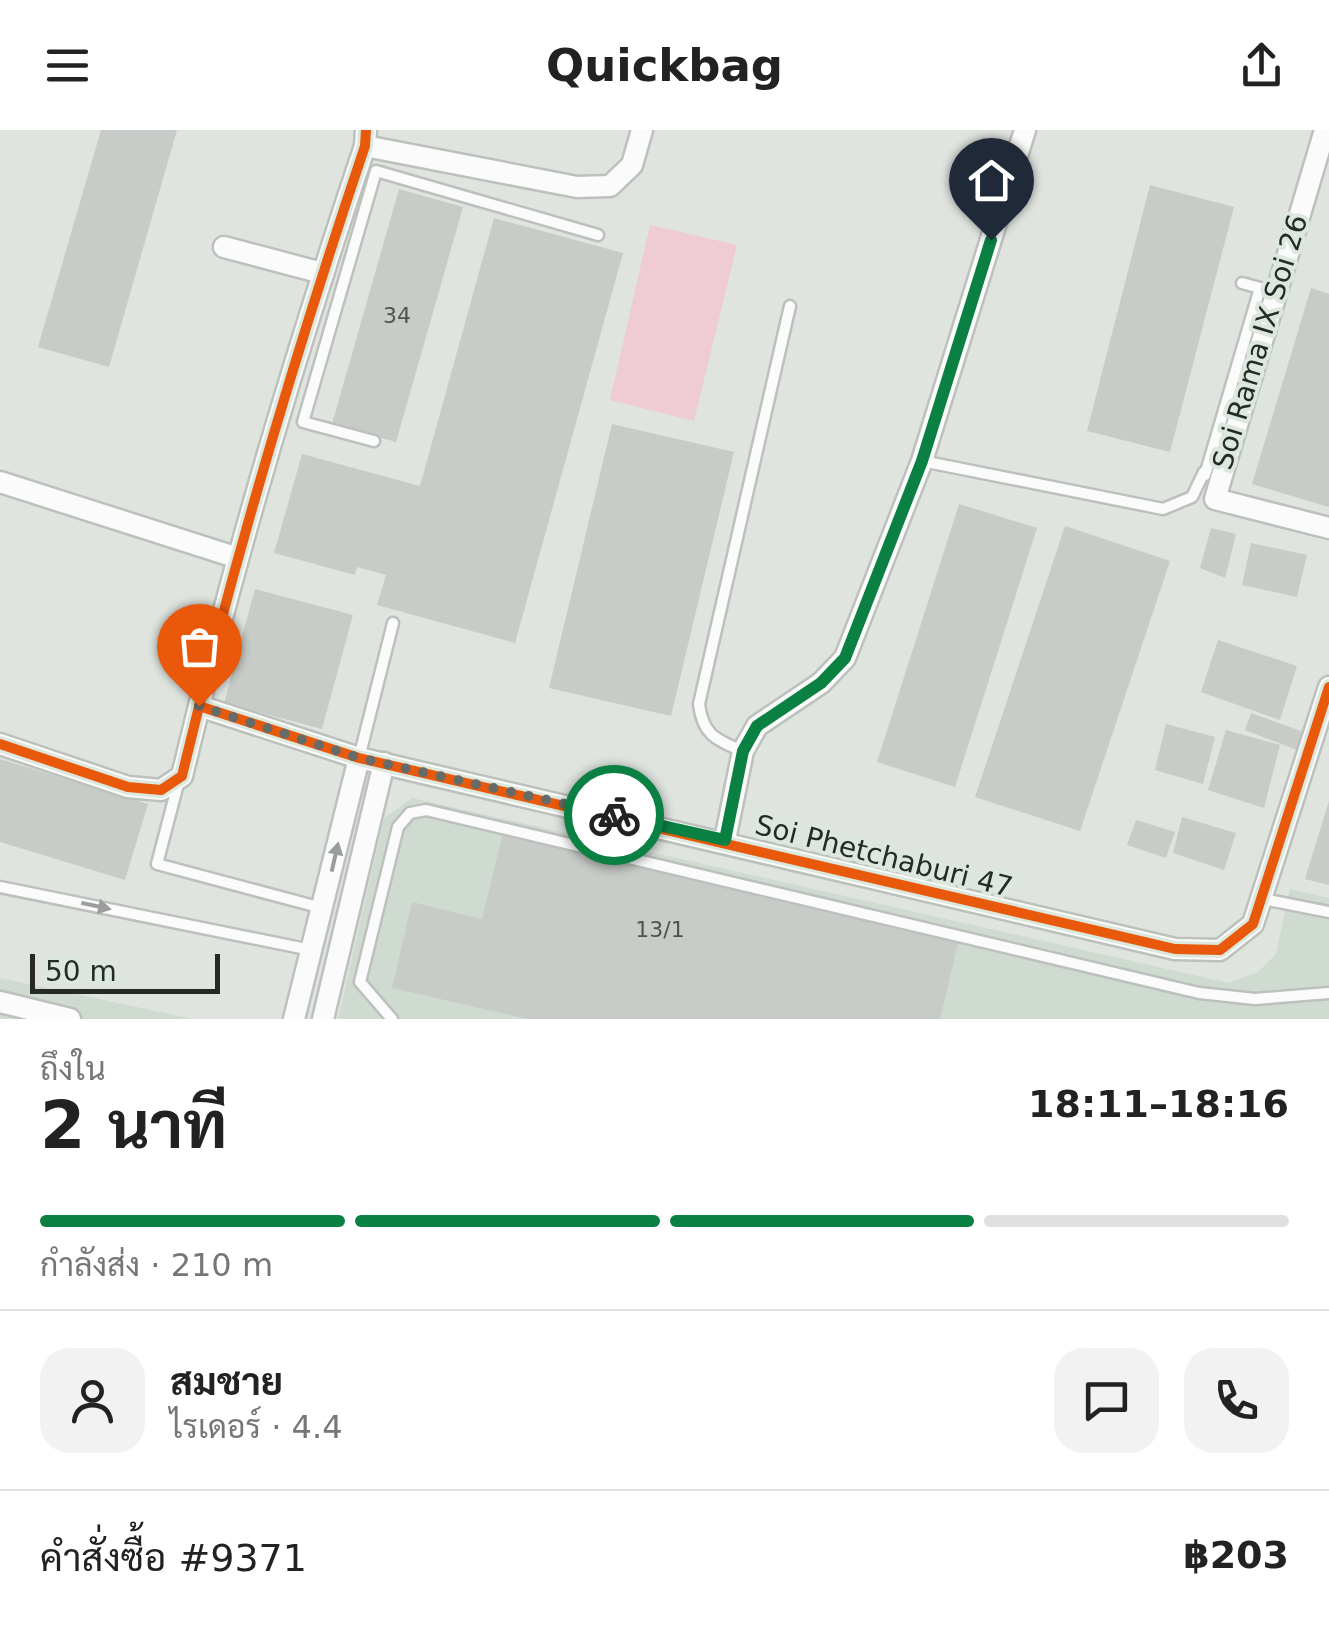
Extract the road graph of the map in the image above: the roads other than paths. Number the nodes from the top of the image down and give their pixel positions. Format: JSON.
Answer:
{"nodes":[{"id":1,"x":642,"y":130,"type":"edge"},
{"id":2,"x":1026,"y":130,"type":"edge"},
{"id":3,"x":1325,"y":130,"type":"edge"},
{"id":4,"x":366,"y":138,"type":"edge"},
{"id":5,"x":598,"y":235,"type":"dead end"},
{"id":6,"x":224,"y":247,"type":"dead end"},
{"id":7,"x":320,"y":280,"type":"junction"},
{"id":8,"x":1242,"y":283,"type":"dead end"},
{"id":9,"x":1268,"y":290,"type":"junction"},
{"id":10,"x":340,"y":292,"type":"junction"},
{"id":11,"x":790,"y":306,"type":"dead end"},
{"id":12,"x":374,"y":441,"type":"dead end"},
{"id":13,"x":922,"y":461,"type":"junction"},
{"id":14,"x":1209,"y":480,"type":"junction"},
{"id":15,"x":0,"y":482,"type":"edge"},
{"id":16,"x":1329,"y":528,"type":"edge"},
{"id":17,"x":235,"y":557,"type":"junction"},
{"id":18,"x":394,"y":623,"type":"dead end"},
{"id":19,"x":1329,"y":686,"type":"edge"},
{"id":20,"x":199,"y":706,"type":"junction"},
{"id":21,"x":0,"y":744,"type":"edge"},
{"id":22,"x":743,"y":751,"type":"junction"},
{"id":23,"x":359,"y":758,"type":"junction"},
{"id":24,"x":384,"y":763,"type":"junction"},
{"id":25,"x":179,"y":778,"type":"junction"},
{"id":26,"x":725,"y":840,"type":"junction"},
{"id":27,"x":0,"y":887,"type":"edge"},
{"id":28,"x":1263,"y":899,"type":"junction"},
{"id":29,"x":323,"y":908,"type":"junction"},
{"id":30,"x":1329,"y":912,"type":"edge"},
{"id":31,"x":311,"y":950,"type":"junction"},
{"id":32,"x":337,"y":956,"type":"junction"},
{"id":33,"x":1329,"y":994,"type":"edge"},
{"id":34,"x":0,"y":1002,"type":"edge"},
{"id":35,"x":70,"y":1019,"type":"edge"},
{"id":36,"x":294,"y":1019,"type":"edge"},
{"id":37,"x":322,"y":1019,"type":"edge"},
{"id":38,"x":392,"y":1019,"type":"edge"}],
"edges":[{"from":1,"to":4,"type":"street"},
{"from":2,"to":13,"type":"street"},
{"from":3,"to":9,"type":"street","name":"Soi Rama IX Soi 26"},
{"from":4,"to":7,"type":"street"},
{"from":5,"to":10,"type":"lane"},
{"from":6,"to":7,"type":"street"},
{"from":7,"to":10,"type":"lane"},
{"from":7,"to":17,"type":"street"},
{"from":8,"to":9,"type":"lane"},
{"from":9,"to":14,"type":"street","name":"Soi Rama IX Soi 26"},
{"from":10,"to":12,"type":"lane"},
{"from":11,"to":22,"type":"lane"},
{"from":13,"to":14,"type":"lane"},
{"from":13,"to":22,"type":"street"},
{"from":14,"to":16,"type":"street","name":"Soi Rama IX Soi 26"},
{"from":15,"to":17,"type":"street"},
{"from":17,"to":20,"type":"street"},
{"from":18,"to":23,"type":"lane"},
{"from":19,"to":28,"type":"street","name":"Soi Phetchaburi 47"},
{"from":20,"to":23,"type":"street","name":"Soi Phetchaburi 47"},
{"from":20,"to":25,"type":"street"},
{"from":21,"to":25,"type":"street"},
{"from":22,"to":26,"type":"street"},
{"from":23,"to":24,"type":"street","name":"Soi Phetchaburi 47"},
{"from":29,"to":23,"type":"street","one_way":true},
{"from":24,"to":26,"type":"street","name":"Soi Phetchaburi 47"},
{"from":24,"to":32,"type":"street"},
{"from":25,"to":29,"type":"lane"},
{"from":26,"to":28,"type":"street","name":"Soi Phetchaburi 47"},
{"from":27,"to":31,"type":"lane","one_way":true},
{"from":28,"to":30,"type":"lane"},
{"from":29,"to":31,"type":"street"},
{"from":31,"to":32,"type":"street"},
{"from":31,"to":36,"type":"street"},
{"from":32,"to":37,"type":"street"},
{"from":33,"to":38,"type":"lane"},
{"from":34,"to":35,"type":"street"}]}
